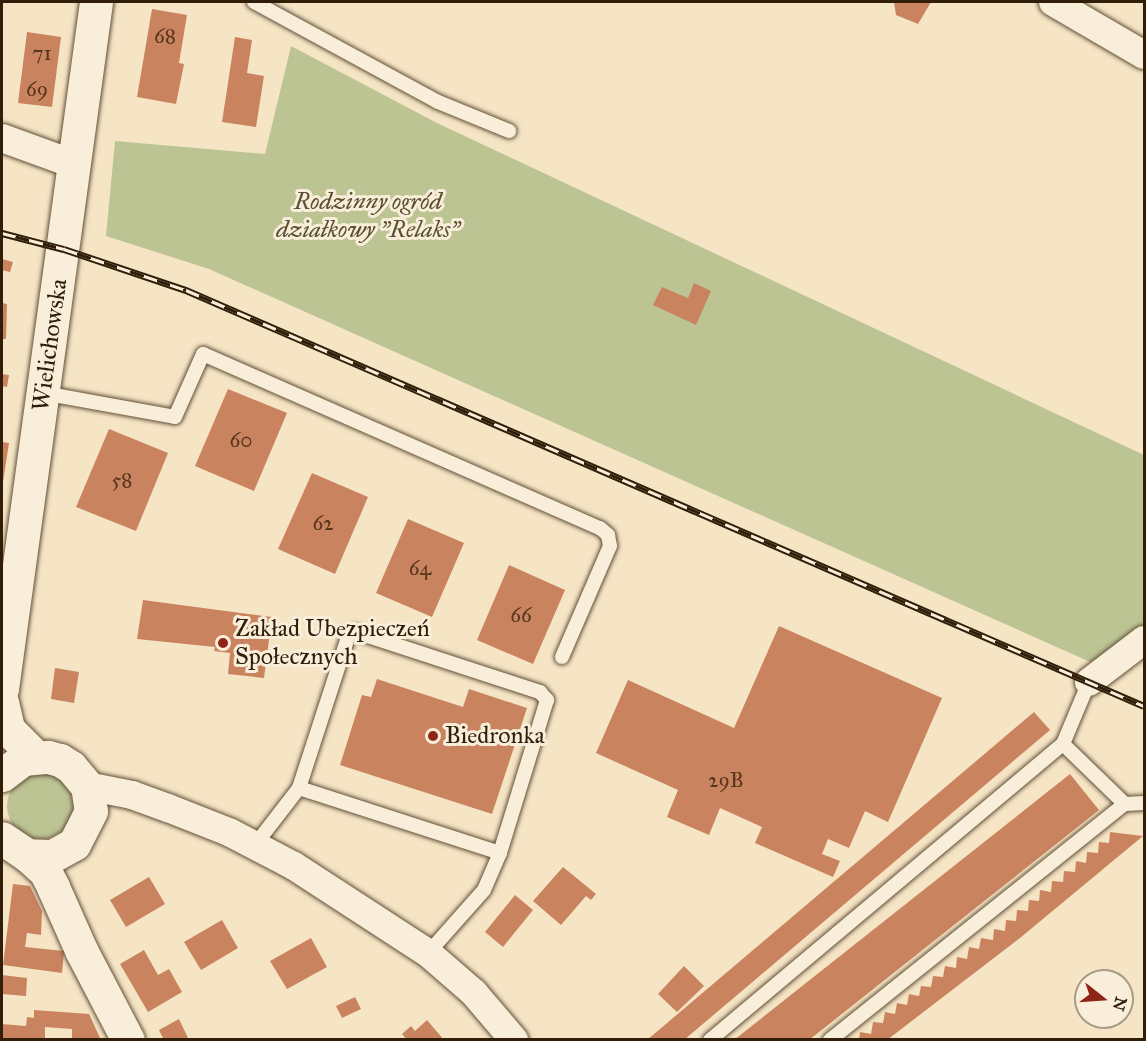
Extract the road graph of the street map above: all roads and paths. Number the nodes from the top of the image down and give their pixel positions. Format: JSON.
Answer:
{"nodes":[{"id":1,"x":96,"y":2,"type":"edge"},
{"id":2,"x":254,"y":2,"type":"edge"},
{"id":3,"x":1053,"y":2,"type":"edge"},
{"id":4,"x":1144,"y":55,"type":"edge"},
{"id":5,"x":509,"y":130,"type":"dead end"},
{"id":6,"x":2,"y":138,"type":"edge"},
{"id":7,"x":76,"y":165,"type":"junction"},
{"id":8,"x":44,"y":393,"type":"junction"},
{"id":9,"x":1144,"y":640,"type":"edge"},
{"id":10,"x":562,"y":657,"type":"dead end"},
{"id":11,"x":1089,"y":682,"type":"joint"},
{"id":12,"x":2,"y":689,"type":"edge"},
{"id":13,"x":2,"y":702,"type":"edge"},
{"id":14,"x":1064,"y":744,"type":"junction"},
{"id":15,"x":35,"y":756,"type":"junction"},
{"id":16,"x":2,"y":767,"type":"edge"},
{"id":17,"x":298,"y":788,"type":"junction"},
{"id":18,"x":1144,"y":803,"type":"edge"},
{"id":19,"x":1125,"y":804,"type":"junction"},
{"id":20,"x":87,"y":811,"type":"junction"},
{"id":21,"x":255,"y":845,"type":"junction"},
{"id":22,"x":11,"y":851,"type":"edge"},
{"id":23,"x":500,"y":853,"type":"junction"},
{"id":24,"x":69,"y":919,"type":"junction"},
{"id":25,"x":428,"y":953,"type":"junction"},
{"id":26,"x":128,"y":1040,"type":"edge"},
{"id":27,"x":513,"y":1040,"type":"edge"},
{"id":28,"x":710,"y":1040,"type":"edge"},
{"id":29,"x":830,"y":1040,"type":"edge"}],
"edges":[{"from":1,"to":7,"type":"street","name":"Wielichowska"},
{"from":2,"to":5,"type":"lane"},
{"from":3,"to":4,"type":"street"},
{"from":6,"to":7,"type":"street"},
{"from":7,"to":8,"type":"street","name":"Wielichowska"},
{"from":8,"to":10,"type":"lane"},
{"from":8,"to":12,"type":"street","name":"Wielichowska"},
{"from":9,"to":11,"type":"street"},
{"from":11,"to":14,"type":"lane"},
{"from":13,"to":15,"type":"street"},
{"from":14,"to":19,"type":"lane"},
{"from":14,"to":28,"type":"lane"},
{"from":15,"to":16,"type":"street"},
{"from":15,"to":20,"type":"street"},
{"from":17,"to":21,"type":"lane"},
{"from":17,"to":23,"type":"lane"},
{"from":17,"to":23,"type":"lane"},
{"from":18,"to":19,"type":"lane"},
{"from":19,"to":29,"type":"lane"},
{"from":20,"to":21,"type":"street"},
{"from":20,"to":22,"type":"street"},
{"from":20,"to":24,"type":"street"},
{"from":21,"to":25,"type":"street"},
{"from":22,"to":24,"type":"street"},
{"from":23,"to":25,"type":"lane"},
{"from":24,"to":26,"type":"street"},
{"from":25,"to":27,"type":"street"}]}
